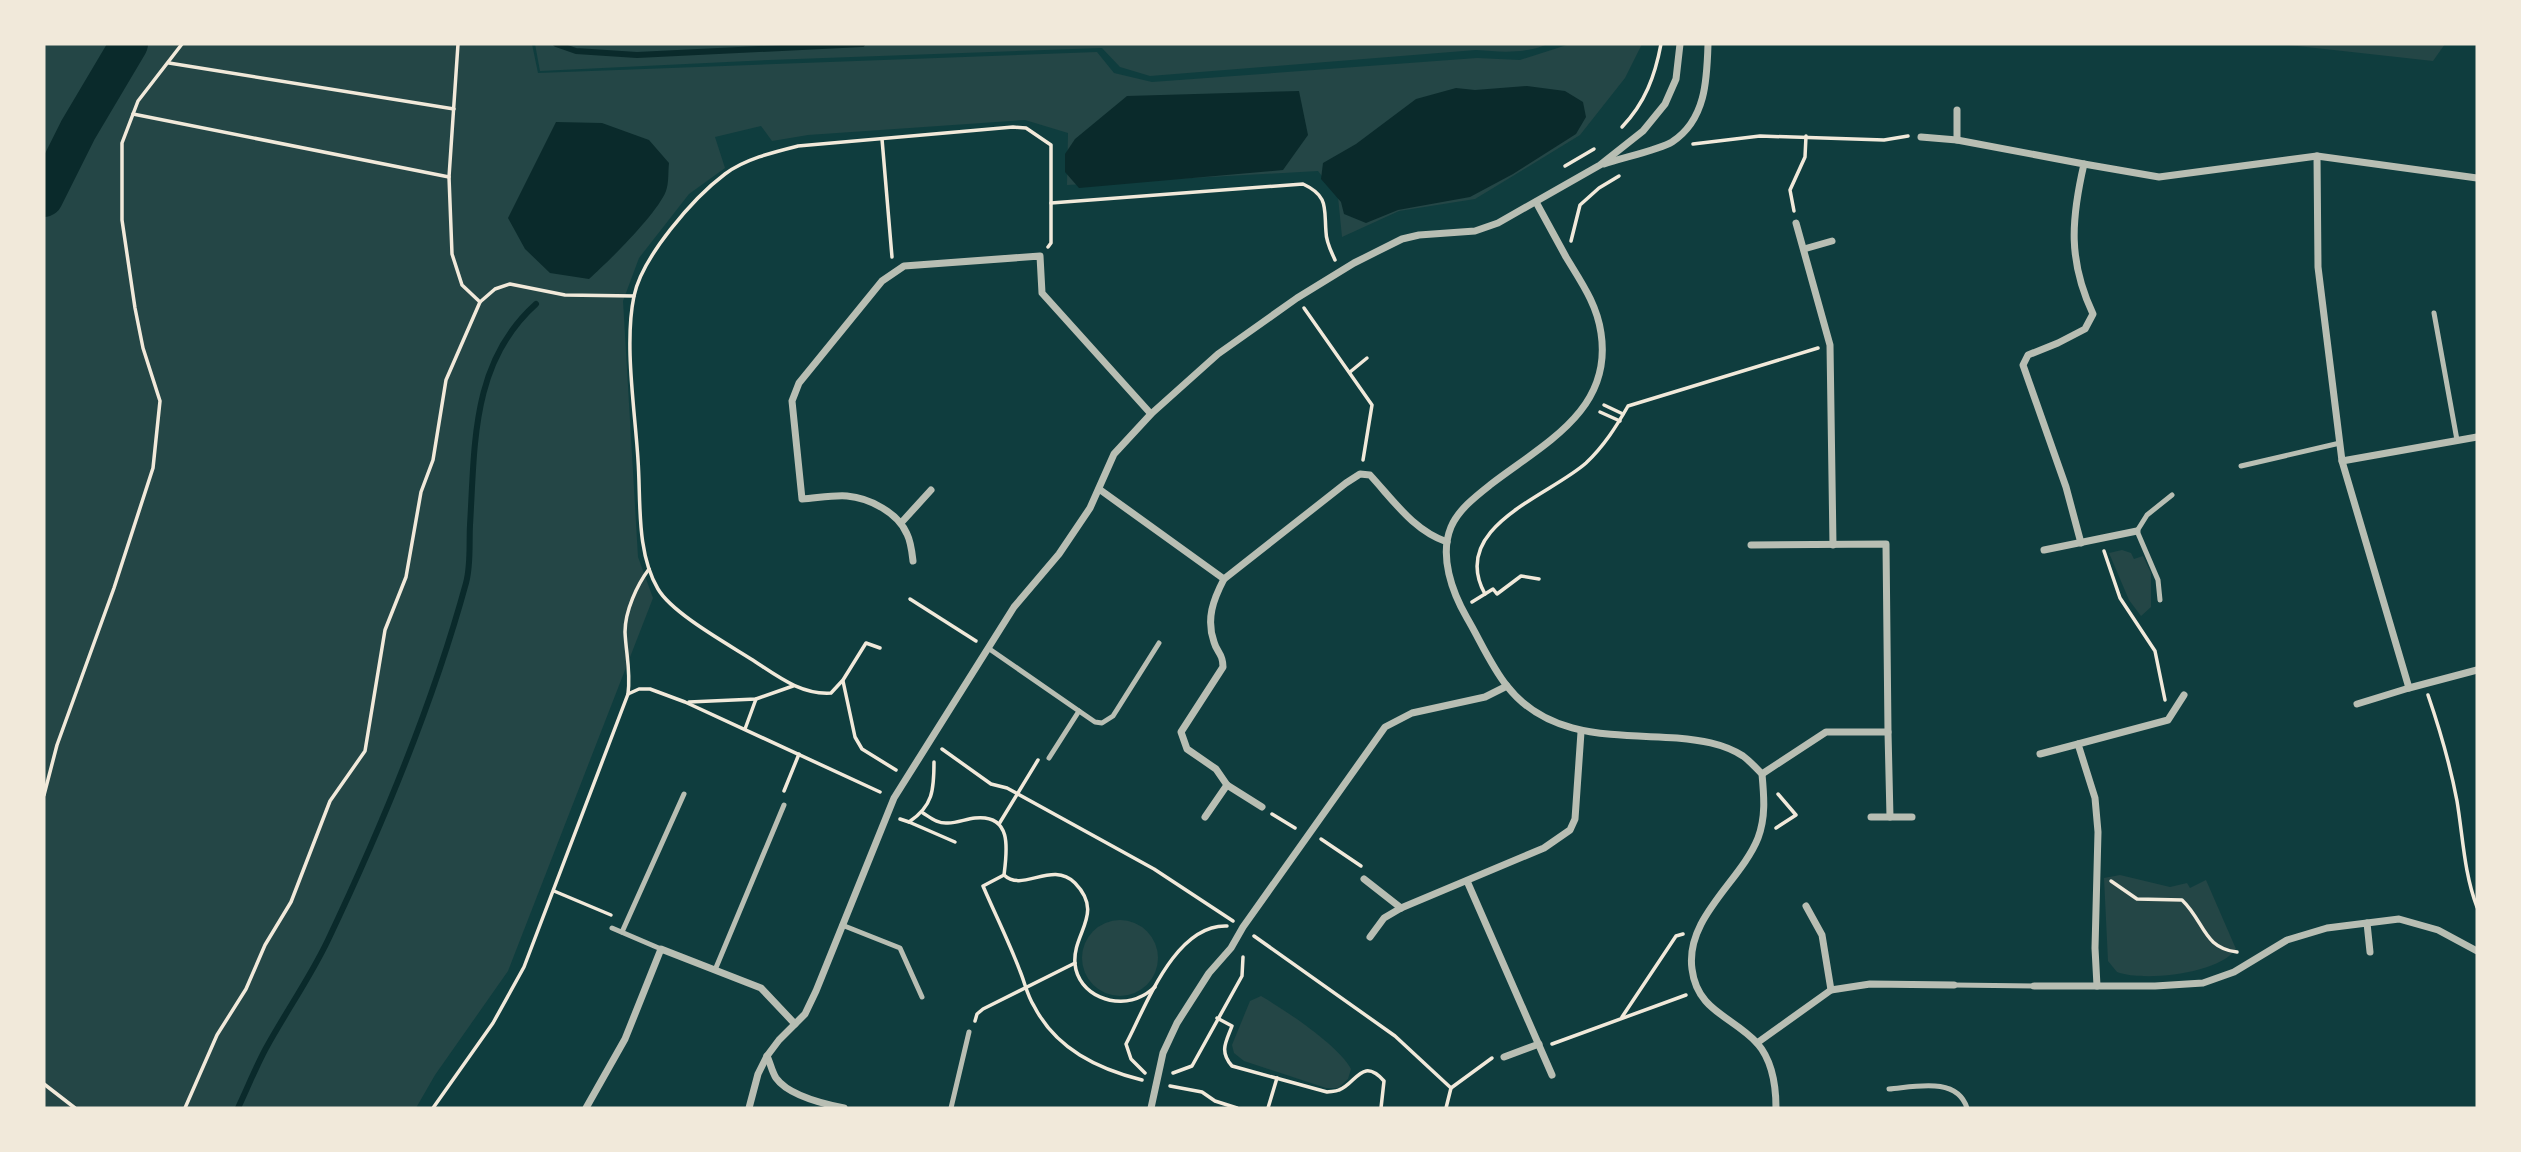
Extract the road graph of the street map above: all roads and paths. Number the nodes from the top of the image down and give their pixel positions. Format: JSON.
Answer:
{"nodes":[{"id":1,"x":182,"y":44,"type":"edge"},
{"id":2,"x":458,"y":44,"type":"edge"},
{"id":3,"x":1661,"y":44,"type":"edge"},
{"id":4,"x":1680,"y":44,"type":"edge"},
{"id":5,"x":1709,"y":44,"type":"edge"},
{"id":6,"x":169,"y":63,"type":"junction"},
{"id":7,"x":454,"y":109,"type":"junction"},
{"id":8,"x":1957,"y":110,"type":"dead end"},
{"id":9,"x":133,"y":114,"type":"junction"},
{"id":10,"x":1618,"y":131,"type":"dead end"},
{"id":11,"x":1806,"y":136,"type":"junction"},
{"id":12,"x":1921,"y":137,"type":"joint"},
{"id":13,"x":882,"y":139,"type":"junction"},
{"id":14,"x":1957,"y":140,"type":"junction"},
{"id":15,"x":1600,"y":145,"type":"dead end"},
{"id":16,"x":1684,"y":148,"type":"dead end"},
{"id":17,"x":2317,"y":156,"type":"junction"},
{"id":18,"x":2084,"y":164,"type":"junction"},
{"id":19,"x":1600,"y":165,"type":"junction"},
{"id":20,"x":1557,"y":171,"type":"dead end"},
{"id":21,"x":1621,"y":174,"type":"dead end"},
{"id":22,"x":449,"y":177,"type":"junction"},
{"id":23,"x":2477,"y":177,"type":"edge"},
{"id":24,"x":1536,"y":202,"type":"junction"},
{"id":25,"x":1051,"y":204,"type":"junction"},
{"id":26,"x":1797,"y":223,"type":"joint"},
{"id":27,"x":1832,"y":241,"type":"dead end"},
{"id":28,"x":1560,"y":246,"type":"junction"},
{"id":29,"x":1804,"y":249,"type":"junction"},
{"id":30,"x":1346,"y":256,"type":"dead end"},
{"id":31,"x":1040,"y":257,"type":"junction"},
{"id":32,"x":893,"y":273,"type":"junction"},
{"id":33,"x":634,"y":296,"type":"junction"},
{"id":34,"x":1297,"y":298,"type":"junction"},
{"id":35,"x":480,"y":302,"type":"junction"},
{"id":36,"x":2434,"y":313,"type":"dead end"},
{"id":37,"x":1829,"y":345,"type":"junction"},
{"id":38,"x":1367,"y":358,"type":"dead end"},
{"id":39,"x":1350,"y":372,"type":"junction"},
{"id":40,"x":1604,"y":405,"type":"dead end"},
{"id":41,"x":1600,"y":412,"type":"dead end"},
{"id":42,"x":1151,"y":414,"type":"junction"},
{"id":43,"x":1623,"y":414,"type":"junction"},
{"id":44,"x":1620,"y":421,"type":"junction"},
{"id":45,"x":2477,"y":437,"type":"edge"},
{"id":46,"x":2457,"y":440,"type":"junction"},
{"id":47,"x":2340,"y":443,"type":"junction"},
{"id":48,"x":2342,"y":461,"type":"junction"},
{"id":49,"x":2241,"y":466,"type":"dead end"},
{"id":50,"x":1360,"y":474,"type":"junction"},
{"id":51,"x":931,"y":489,"type":"dead end"},
{"id":52,"x":1099,"y":489,"type":"junction"},
{"id":53,"x":2172,"y":495,"type":"dead end"},
{"id":54,"x":901,"y":523,"type":"junction"},
{"id":55,"x":2137,"y":531,"type":"junction"},
{"id":56,"x":2100,"y":539,"type":"junction"},
{"id":57,"x":1447,"y":542,"type":"junction"},
{"id":58,"x":2081,"y":543,"type":"junction"},
{"id":59,"x":1751,"y":545,"type":"dead end"},
{"id":60,"x":1833,"y":545,"type":"junction"},
{"id":61,"x":2044,"y":550,"type":"dead end"},
{"id":62,"x":913,"y":561,"type":"dead end"},
{"id":63,"x":649,"y":569,"type":"junction"},
{"id":64,"x":1224,"y":579,"type":"junction"},
{"id":65,"x":1539,"y":579,"type":"dead end"},
{"id":66,"x":1485,"y":594,"type":"junction"},
{"id":67,"x":910,"y":599,"type":"dead end"},
{"id":68,"x":2160,"y":600,"type":"dead end"},
{"id":69,"x":1462,"y":608,"type":"junction"},
{"id":70,"x":962,"y":633,"type":"dead end"},
{"id":71,"x":1159,"y":643,"type":"dead end"},
{"id":72,"x":880,"y":648,"type":"dead end"},
{"id":73,"x":988,"y":648,"type":"junction"},
{"id":74,"x":2477,"y":670,"type":"edge"},
{"id":75,"x":843,"y":680,"type":"junction"},
{"id":76,"x":2424,"y":684,"type":"junction"},
{"id":77,"x":793,"y":686,"type":"junction"},
{"id":78,"x":1507,"y":687,"type":"junction"},
{"id":79,"x":2409,"y":688,"type":"junction"},
{"id":80,"x":628,"y":694,"type":"junction"},
{"id":81,"x":2184,"y":695,"type":"dead end"},
{"id":82,"x":756,"y":699,"type":"junction"},
{"id":83,"x":685,"y":702,"type":"junction"},
{"id":84,"x":2357,"y":704,"type":"dead end"},
{"id":85,"x":1079,"y":711,"type":"junction"},
{"id":86,"x":2168,"y":720,"type":"junction"},
{"id":87,"x":745,"y":729,"type":"junction"},
{"id":88,"x":1581,"y":732,"type":"junction"},
{"id":89,"x":1888,"y":732,"type":"junction"},
{"id":90,"x":930,"y":741,"type":"junction"},
{"id":91,"x":2078,"y":744,"type":"junction"},
{"id":92,"x":923,"y":752,"type":"junction"},
{"id":93,"x":799,"y":754,"type":"junction"},
{"id":94,"x":2040,"y":754,"type":"dead end"},
{"id":95,"x":1049,"y":758,"type":"joint"},
{"id":96,"x":1762,"y":774,"type":"junction"},
{"id":97,"x":907,"y":777,"type":"junction"},
{"id":98,"x":1227,"y":785,"type":"junction"},
{"id":99,"x":684,"y":794,"type":"dead end"},
{"id":100,"x":1018,"y":794,"type":"junction"},
{"id":101,"x":44,"y":795,"type":"edge"},
{"id":102,"x":894,"y":798,"type":"junction"},
{"id":103,"x":784,"y":805,"type":"joint"},
{"id":104,"x":1262,"y":807,"type":"joint"},
{"id":105,"x":923,"y":813,"type":"junction"},
{"id":106,"x":886,"y":814,"type":"junction"},
{"id":107,"x":1205,"y":817,"type":"dead end"},
{"id":108,"x":1871,"y":817,"type":"dead end"},
{"id":109,"x":1890,"y":817,"type":"junction"},
{"id":110,"x":1912,"y":817,"type":"dead end"},
{"id":111,"x":909,"y":822,"type":"junction"},
{"id":112,"x":999,"y":824,"type":"junction"},
{"id":113,"x":1307,"y":836,"type":"junction"},
{"id":114,"x":955,"y":842,"type":"dead end"},
{"id":115,"x":2097,"y":861,"type":"junction"},
{"id":116,"x":1004,"y":875,"type":"junction"},
{"id":117,"x":1364,"y":879,"type":"joint"},
{"id":118,"x":1467,"y":881,"type":"junction"},
{"id":119,"x":554,"y":891,"type":"junction"},
{"id":120,"x":1806,"y":906,"type":"dead end"},
{"id":121,"x":2477,"y":907,"type":"edge"},
{"id":122,"x":1401,"y":908,"type":"junction"},
{"id":123,"x":2367,"y":923,"type":"junction"},
{"id":124,"x":842,"y":925,"type":"junction"},
{"id":125,"x":1243,"y":927,"type":"junction"},
{"id":126,"x":612,"y":928,"type":"joint"},
{"id":127,"x":1698,"y":929,"type":"junction"},
{"id":128,"x":622,"y":932,"type":"junction"},
{"id":129,"x":1370,"y":937,"type":"dead end"},
{"id":130,"x":660,"y":949,"type":"junction"},
{"id":131,"x":2477,"y":951,"type":"edge"},
{"id":132,"x":2370,"y":952,"type":"dead end"},
{"id":133,"x":2263,"y":954,"type":"junction"},
{"id":134,"x":1075,"y":963,"type":"junction"},
{"id":135,"x":715,"y":970,"type":"junction"},
{"id":136,"x":1954,"y":985,"type":"joint"},
{"id":137,"x":2034,"y":986,"type":"joint"},
{"id":138,"x":2097,"y":986,"type":"junction"},
{"id":139,"x":1155,"y":987,"type":"junction"},
{"id":140,"x":1026,"y":988,"type":"junction"},
{"id":141,"x":1831,"y":990,"type":"junction"},
{"id":142,"x":1698,"y":991,"type":"junction"},
{"id":143,"x":922,"y":997,"type":"dead end"},
{"id":144,"x":1217,"y":1018,"type":"junction"},
{"id":145,"x":1621,"y":1018,"type":"junction"},
{"id":146,"x":795,"y":1024,"type":"junction"},
{"id":147,"x":968,"y":1032,"type":"joint"},
{"id":148,"x":1757,"y":1043,"type":"junction"},
{"id":149,"x":1539,"y":1044,"type":"junction"},
{"id":150,"x":767,"y":1056,"type":"junction"},
{"id":151,"x":1504,"y":1057,"type":"joint"},
{"id":152,"x":1552,"y":1075,"type":"dead end"},
{"id":153,"x":1277,"y":1078,"type":"junction"},
{"id":154,"x":1156,"y":1083,"type":"junction"},
{"id":155,"x":44,"y":1084,"type":"edge"},
{"id":156,"x":1451,"y":1088,"type":"junction"},
{"id":157,"x":1889,"y":1089,"type":"dead end"},
{"id":158,"x":75,"y":1108,"type":"edge"},
{"id":159,"x":185,"y":1108,"type":"edge"},
{"id":160,"x":433,"y":1108,"type":"edge"},
{"id":161,"x":586,"y":1108,"type":"edge"},
{"id":162,"x":749,"y":1108,"type":"edge"},
{"id":163,"x":844,"y":1108,"type":"edge"},
{"id":164,"x":951,"y":1108,"type":"edge"},
{"id":165,"x":1151,"y":1108,"type":"edge"},
{"id":166,"x":1237,"y":1108,"type":"edge"},
{"id":167,"x":1268,"y":1108,"type":"edge"},
{"id":168,"x":1381,"y":1108,"type":"edge"},
{"id":169,"x":1446,"y":1108,"type":"edge"},
{"id":170,"x":1776,"y":1108,"type":"edge"},
{"id":171,"x":1967,"y":1108,"type":"edge"}],
"edges":[{"from":1,"to":6,"type":"path"},
{"from":2,"to":7,"type":"path"},
{"from":3,"to":10,"type":"path"},
{"from":4,"to":19,"type":"street"},
{"from":5,"to":19,"type":"street"},
{"from":6,"to":7,"type":"path"},
{"from":6,"to":9,"type":"path"},
{"from":7,"to":22,"type":"path"},
{"from":8,"to":14,"type":"street"},
{"from":9,"to":22,"type":"path"},
{"from":9,"to":101,"type":"path"},
{"from":11,"to":12,"type":"path"},
{"from":11,"to":16,"type":"path"},
{"from":11,"to":26,"type":"path"},
{"from":12,"to":14,"type":"street"},
{"from":13,"to":25,"type":"path"},
{"from":13,"to":32,"type":"path"},
{"from":13,"to":33,"type":"path"},
{"from":14,"to":18,"type":"street"},
{"from":15,"to":20,"type":"path"},
{"from":17,"to":18,"type":"street"},
{"from":17,"to":23,"type":"street"},
{"from":17,"to":47,"type":"street"},
{"from":18,"to":58,"type":"street"},
{"from":19,"to":24,"type":"street"},
{"from":21,"to":28,"type":"path"},
{"from":22,"to":35,"type":"path"},
{"from":24,"to":28,"type":"street"},
{"from":24,"to":34,"type":"street"},
{"from":25,"to":30,"type":"path"},
{"from":25,"to":31,"type":"path"},
{"from":26,"to":29,"type":"street"},
{"from":27,"to":29,"type":"street"},
{"from":28,"to":57,"type":"street"},
{"from":29,"to":37,"type":"street"},
{"from":31,"to":32,"type":"street"},
{"from":31,"to":42,"type":"street"},
{"from":32,"to":54,"type":"street"},
{"from":33,"to":35,"type":"path"},
{"from":33,"to":63,"type":"path"},
{"from":34,"to":39,"type":"path"},
{"from":34,"to":42,"type":"street"},
{"from":35,"to":159,"type":"path"},
{"from":36,"to":46,"type":"lane"},
{"from":37,"to":43,"type":"path"},
{"from":37,"to":60,"type":"street"},
{"from":38,"to":39,"type":"path"},
{"from":39,"to":50,"type":"path"},
{"from":40,"to":43,"type":"path"},
{"from":41,"to":44,"type":"path"},
{"from":42,"to":52,"type":"street"},
{"from":43,"to":44,"type":"path"},
{"from":44,"to":66,"type":"path"},
{"from":45,"to":46,"type":"street"},
{"from":46,"to":48,"type":"street"},
{"from":47,"to":48,"type":"street"},
{"from":47,"to":49,"type":"lane"},
{"from":48,"to":79,"type":"street"},
{"from":50,"to":57,"type":"street"},
{"from":50,"to":64,"type":"street"},
{"from":51,"to":54,"type":"street"},
{"from":52,"to":64,"type":"street"},
{"from":52,"to":73,"type":"street"},
{"from":53,"to":55,"type":"lane"},
{"from":54,"to":62,"type":"street"},
{"from":55,"to":56,"type":"street"},
{"from":55,"to":68,"type":"lane"},
{"from":56,"to":58,"type":"street"},
{"from":56,"to":86,"type":"path"},
{"from":57,"to":69,"type":"street"},
{"from":58,"to":61,"type":"street"},
{"from":59,"to":60,"type":"street"},
{"from":60,"to":89,"type":"street"},
{"from":63,"to":77,"type":"path"},
{"from":63,"to":80,"type":"path"},
{"from":64,"to":98,"type":"street"},
{"from":65,"to":66,"type":"path"},
{"from":66,"to":69,"type":"path"},
{"from":67,"to":70,"type":"path"},
{"from":69,"to":78,"type":"street"},
{"from":71,"to":85,"type":"lane"},
{"from":72,"to":75,"type":"path"},
{"from":73,"to":85,"type":"lane"},
{"from":73,"to":90,"type":"street"},
{"from":74,"to":76,"type":"street"},
{"from":75,"to":77,"type":"path"},
{"from":75,"to":97,"type":"path"},
{"from":76,"to":79,"type":"street"},
{"from":76,"to":121,"type":"path"},
{"from":77,"to":82,"type":"path"},
{"from":78,"to":88,"type":"street"},
{"from":78,"to":113,"type":"street"},
{"from":79,"to":84,"type":"street"},
{"from":80,"to":83,"type":"path"},
{"from":80,"to":119,"type":"path"},
{"from":81,"to":86,"type":"street"},
{"from":82,"to":83,"type":"path"},
{"from":82,"to":87,"type":"path"},
{"from":83,"to":87,"type":"path"},
{"from":85,"to":95,"type":"lane"},
{"from":86,"to":91,"type":"street"},
{"from":87,"to":93,"type":"path"},
{"from":88,"to":96,"type":"street"},
{"from":88,"to":118,"type":"street"},
{"from":89,"to":96,"type":"street"},
{"from":89,"to":109,"type":"street"},
{"from":90,"to":92,"type":"street"},
{"from":90,"to":100,"type":"path"},
{"from":91,"to":94,"type":"street"},
{"from":91,"to":115,"type":"street"},
{"from":92,"to":97,"type":"street"},
{"from":92,"to":105,"type":"path"},
{"from":93,"to":102,"type":"path"},
{"from":93,"to":103,"type":"path"},
{"from":95,"to":100,"type":"path"},
{"from":96,"to":127,"type":"street"},
{"from":97,"to":102,"type":"street"},
{"from":98,"to":104,"type":"street"},
{"from":98,"to":107,"type":"street"},
{"from":99,"to":128,"type":"lane"},
{"from":100,"to":112,"type":"path"},
{"from":100,"to":125,"type":"path"},
{"from":102,"to":106,"type":"street"},
{"from":103,"to":135,"type":"lane"},
{"from":104,"to":113,"type":"path"},
{"from":105,"to":111,"type":"path"},
{"from":105,"to":112,"type":"path"},
{"from":106,"to":111,"type":"path"},
{"from":106,"to":124,"type":"street"},
{"from":108,"to":109,"type":"street"},
{"from":109,"to":110,"type":"street"},
{"from":111,"to":114,"type":"path"},
{"from":112,"to":116,"type":"path"},
{"from":113,"to":117,"type":"path"},
{"from":113,"to":125,"type":"street"},
{"from":115,"to":133,"type":"path"},
{"from":115,"to":138,"type":"street"},
{"from":116,"to":134,"type":"path"},
{"from":116,"to":140,"type":"path"},
{"from":117,"to":122,"type":"street"},
{"from":118,"to":122,"type":"street"},
{"from":118,"to":149,"type":"street"},
{"from":119,"to":126,"type":"path"},
{"from":119,"to":160,"type":"path"},
{"from":120,"to":141,"type":"street"},
{"from":122,"to":129,"type":"street"},
{"from":123,"to":131,"type":"street"},
{"from":123,"to":132,"type":"street"},
{"from":123,"to":133,"type":"street"},
{"from":124,"to":143,"type":"lane"},
{"from":124,"to":146,"type":"street"},
{"from":125,"to":139,"type":"path"},
{"from":125,"to":144,"type":"path"},
{"from":125,"to":154,"type":"street"},
{"from":125,"to":156,"type":"path"},
{"from":126,"to":128,"type":"lane"},
{"from":127,"to":142,"type":"street"},
{"from":127,"to":145,"type":"path"},
{"from":128,"to":130,"type":"lane"},
{"from":130,"to":135,"type":"street"},
{"from":130,"to":161,"type":"street"},
{"from":133,"to":138,"type":"street"},
{"from":134,"to":139,"type":"path"},
{"from":134,"to":140,"type":"path"},
{"from":135,"to":146,"type":"street"},
{"from":136,"to":137,"type":"lane"},
{"from":136,"to":141,"type":"street"},
{"from":137,"to":138,"type":"street"},
{"from":139,"to":154,"type":"path"},
{"from":140,"to":147,"type":"path"},
{"from":140,"to":154,"type":"path"},
{"from":141,"to":148,"type":"street"},
{"from":142,"to":145,"type":"path"},
{"from":142,"to":148,"type":"street"},
{"from":144,"to":153,"type":"path"},
{"from":144,"to":154,"type":"path"},
{"from":145,"to":149,"type":"path"},
{"from":146,"to":150,"type":"street"},
{"from":147,"to":164,"type":"lane"},
{"from":148,"to":170,"type":"street"},
{"from":149,"to":151,"type":"street"},
{"from":149,"to":152,"type":"street"},
{"from":150,"to":162,"type":"street"},
{"from":150,"to":163,"type":"street"},
{"from":151,"to":156,"type":"path"},
{"from":153,"to":167,"type":"path"},
{"from":153,"to":168,"type":"path"},
{"from":154,"to":165,"type":"street"},
{"from":154,"to":166,"type":"path"},
{"from":155,"to":158,"type":"path"},
{"from":156,"to":169,"type":"path"},
{"from":157,"to":171,"type":"lane"}]}
